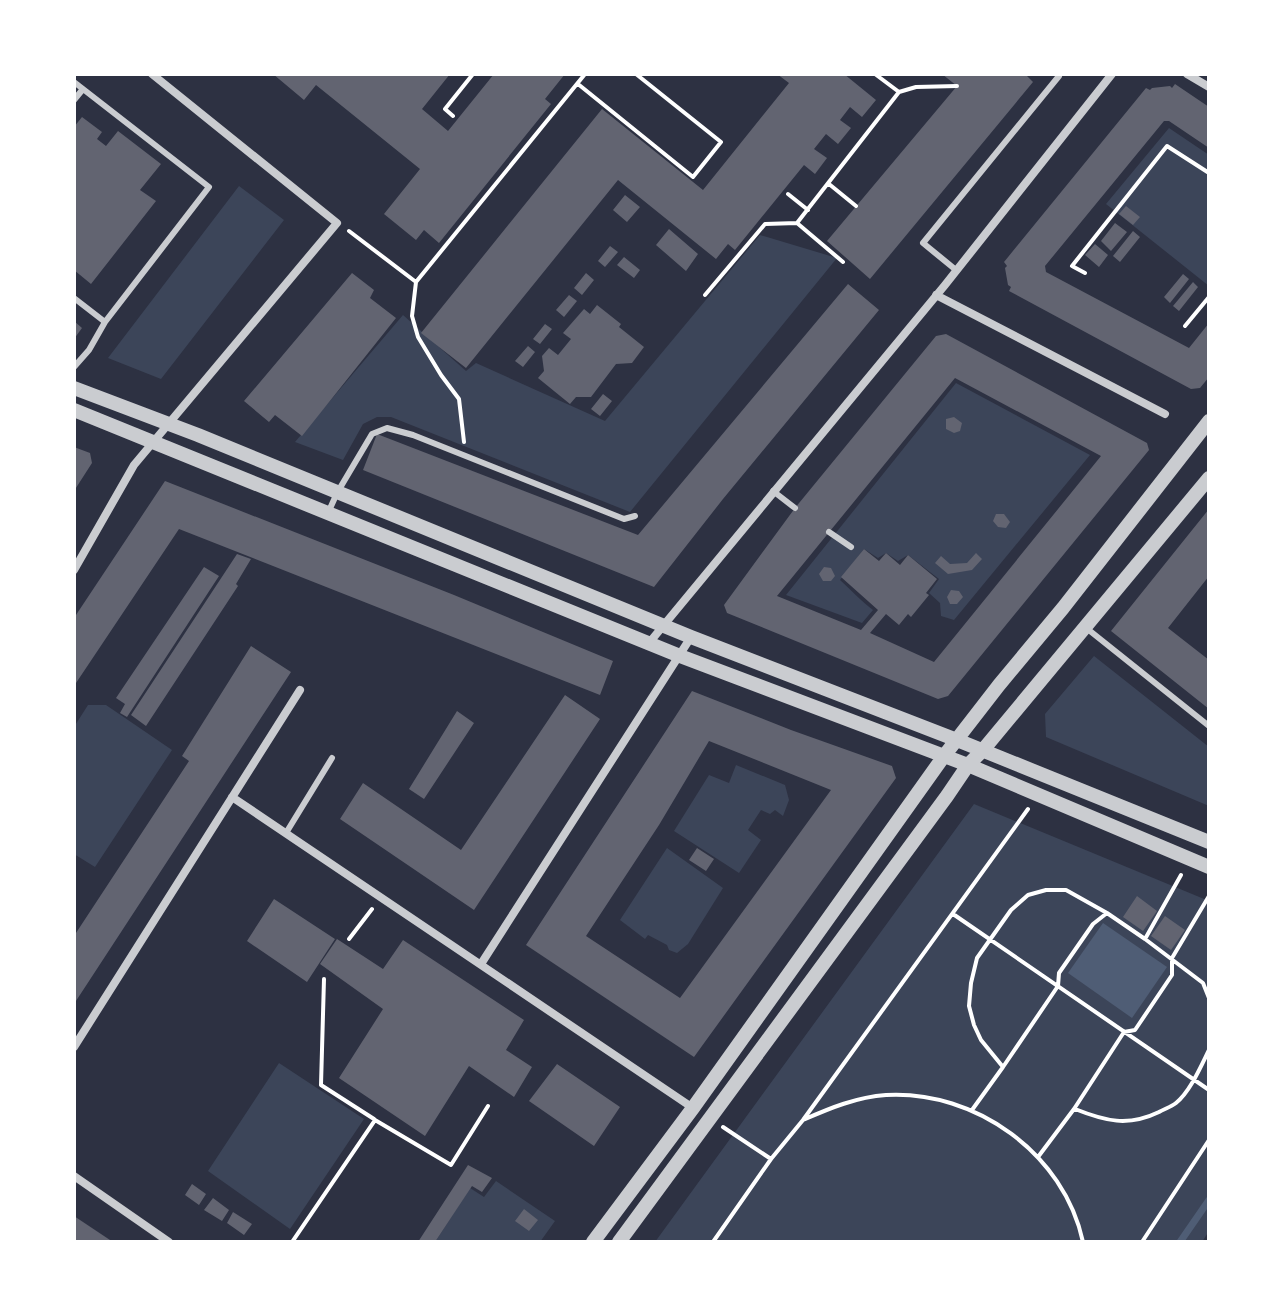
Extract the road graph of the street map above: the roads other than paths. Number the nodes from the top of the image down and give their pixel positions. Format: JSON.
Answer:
{"nodes":[{"id":1,"x":152,"y":74,"type":"edge"},
{"id":2,"x":1112,"y":74,"type":"edge"},
{"id":3,"x":1187,"y":74,"type":"edge"},
{"id":4,"x":1059,"y":76,"type":"dead end"},
{"id":5,"x":74,"y":82,"type":"edge"},
{"id":6,"x":1209,"y":87,"type":"edge"},
{"id":7,"x":83,"y":89,"type":"junction"},
{"id":8,"x":74,"y":100,"type":"edge"},
{"id":9,"x":956,"y":270,"type":"junction"},
{"id":10,"x":936,"y":295,"type":"junction"},
{"id":11,"x":74,"y":298,"type":"edge"},
{"id":12,"x":105,"y":322,"type":"junction"},
{"id":13,"x":74,"y":367,"type":"edge"},
{"id":14,"x":74,"y":388,"type":"edge"},
{"id":15,"x":74,"y":410,"type":"edge"},
{"id":16,"x":1165,"y":414,"type":"dead end"},
{"id":17,"x":1209,"y":421,"type":"edge"},
{"id":18,"x":168,"y":424,"type":"junction"},
{"id":19,"x":1204,"y":436,"type":"edge"},
{"id":20,"x":153,"y":441,"type":"junction"},
{"id":21,"x":1209,"y":478,"type":"edge"},
{"id":22,"x":773,"y":491,"type":"junction"},
{"id":23,"x":337,"y":493,"type":"junction"},
{"id":24,"x":795,"y":508,"type":"dead end"},
{"id":25,"x":327,"y":514,"type":"junction"},
{"id":26,"x":635,"y":516,"type":"dead end"},
{"id":27,"x":829,"y":532,"type":"dead end"},
{"id":28,"x":851,"y":547,"type":"dead end"},
{"id":29,"x":74,"y":570,"type":"edge"},
{"id":30,"x":662,"y":625,"type":"junction"},
{"id":31,"x":1085,"y":627,"type":"junction"},
{"id":32,"x":691,"y":637,"type":"junction"},
{"id":33,"x":649,"y":643,"type":"junction"},
{"id":34,"x":680,"y":656,"type":"junction"},
{"id":35,"x":300,"y":690,"type":"dead end"},
{"id":36,"x":1209,"y":726,"type":"edge"},
{"id":37,"x":957,"y":740,"type":"junction"},
{"id":38,"x":983,"y":750,"type":"junction"},
{"id":39,"x":944,"y":756,"type":"junction"},
{"id":40,"x":332,"y":758,"type":"dead end"},
{"id":41,"x":968,"y":765,"type":"junction"},
{"id":42,"x":232,"y":797,"type":"junction"},
{"id":43,"x":286,"y":833,"type":"junction"},
{"id":44,"x":1209,"y":842,"type":"edge"},
{"id":45,"x":1209,"y":867,"type":"edge"},
{"id":46,"x":481,"y":964,"type":"junction"},
{"id":47,"x":74,"y":1047,"type":"edge"},
{"id":48,"x":693,"y":1108,"type":"junction"},
{"id":49,"x":711,"y":1119,"type":"junction"},
{"id":50,"x":74,"y":1176,"type":"edge"},
{"id":51,"x":169,"y":1242,"type":"edge"},
{"id":52,"x":593,"y":1242,"type":"edge"},
{"id":53,"x":619,"y":1242,"type":"edge"}],
"edges":[{"from":1,"to":18,"type":"street"},
{"from":2,"to":9,"type":"street"},
{"from":3,"to":6,"type":"street"},
{"from":4,"to":9,"type":"lane"},
{"from":5,"to":7,"type":"lane"},
{"from":7,"to":8,"type":"lane"},
{"from":7,"to":12,"type":"lane"},
{"from":9,"to":10,"type":"street"},
{"from":10,"to":16,"type":"street"},
{"from":10,"to":22,"type":"street"},
{"from":11,"to":12,"type":"lane"},
{"from":12,"to":13,"type":"lane"},
{"from":14,"to":18,"type":"street"},
{"from":15,"to":20,"type":"street"},
{"from":17,"to":19,"type":"street"},
{"from":18,"to":20,"type":"street"},
{"from":18,"to":23,"type":"street"},
{"from":19,"to":37,"type":"street"},
{"from":20,"to":25,"type":"street"},
{"from":20,"to":29,"type":"street"},
{"from":21,"to":31,"type":"street"},
{"from":22,"to":24,"type":"lane"},
{"from":22,"to":30,"type":"street"},
{"from":23,"to":25,"type":"lane"},
{"from":23,"to":26,"type":"lane"},
{"from":23,"to":30,"type":"street"},
{"from":25,"to":33,"type":"street"},
{"from":27,"to":28,"type":"lane"},
{"from":30,"to":32,"type":"street"},
{"from":30,"to":33,"type":"street"},
{"from":31,"to":36,"type":"lane"},
{"from":31,"to":38,"type":"street"},
{"from":32,"to":34,"type":"street"},
{"from":32,"to":37,"type":"street"},
{"from":33,"to":34,"type":"street"},
{"from":34,"to":39,"type":"street"},
{"from":34,"to":46,"type":"street"},
{"from":35,"to":42,"type":"street"},
{"from":37,"to":38,"type":"street"},
{"from":37,"to":39,"type":"street"},
{"from":38,"to":41,"type":"street"},
{"from":38,"to":44,"type":"street"},
{"from":39,"to":41,"type":"street"},
{"from":39,"to":48,"type":"street"},
{"from":40,"to":43,"type":"lane"},
{"from":41,"to":45,"type":"street"},
{"from":41,"to":49,"type":"street"},
{"from":42,"to":43,"type":"street"},
{"from":42,"to":47,"type":"street"},
{"from":43,"to":46,"type":"street"},
{"from":46,"to":48,"type":"street"},
{"from":48,"to":49,"type":"street"},
{"from":48,"to":52,"type":"street"},
{"from":49,"to":53,"type":"street"},
{"from":50,"to":51,"type":"street"}]}
